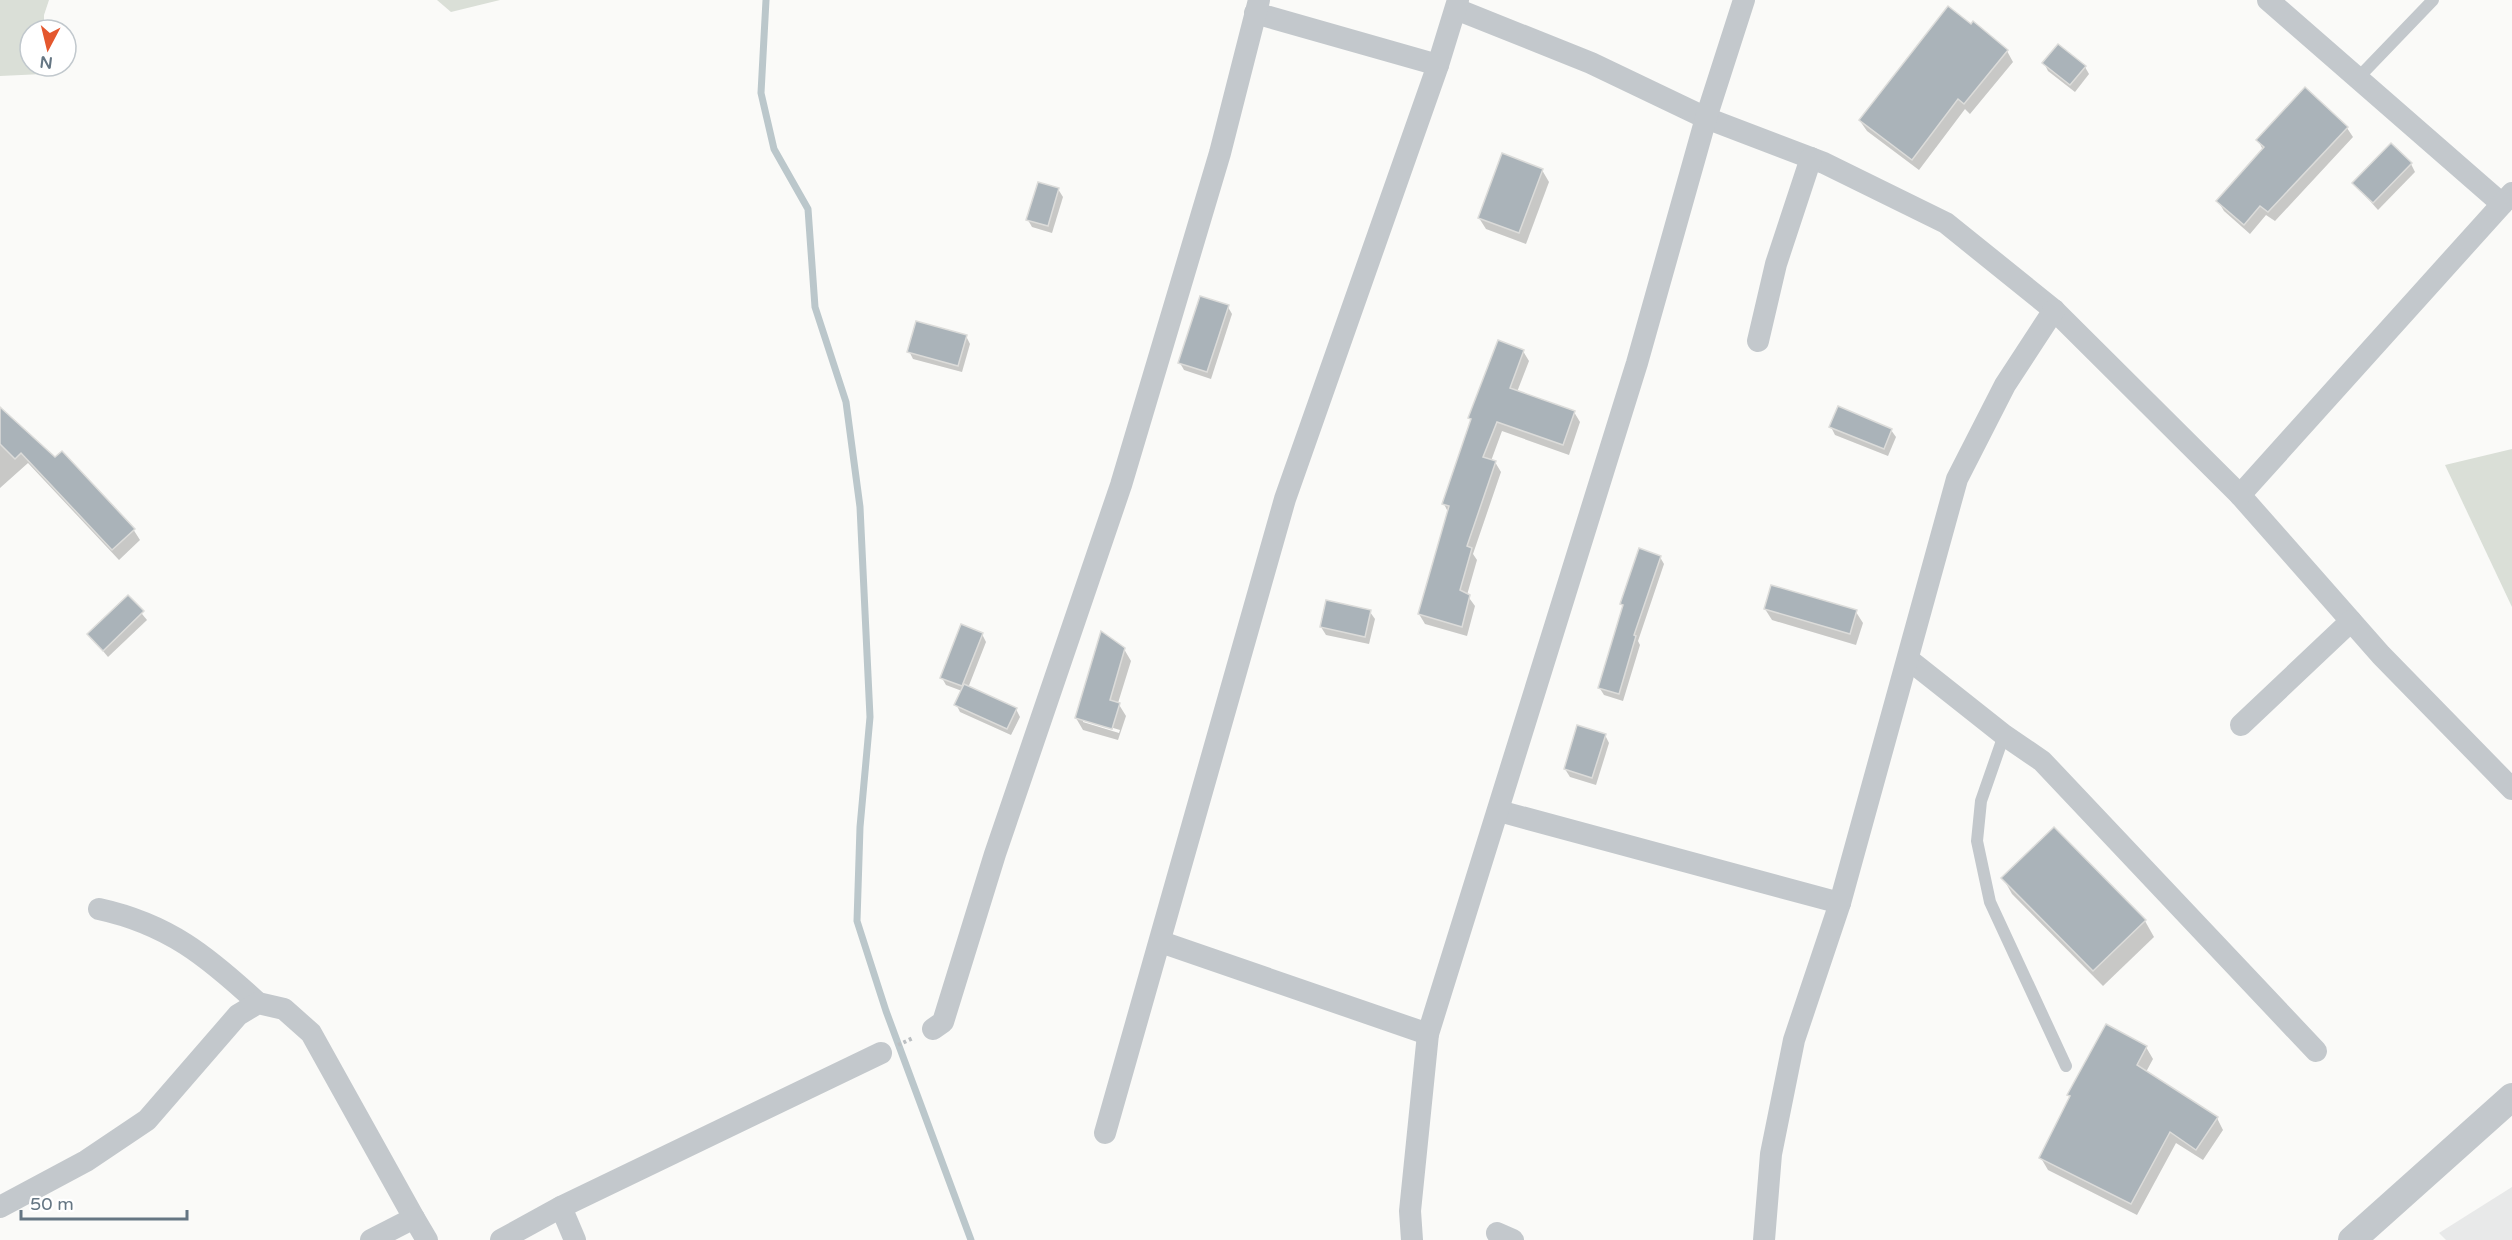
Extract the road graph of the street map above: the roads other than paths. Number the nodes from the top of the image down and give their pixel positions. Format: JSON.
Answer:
{"nodes":[{"id":1,"x":1744,"y":0,"type":"edge"},
{"id":2,"x":2268,"y":0,"type":"edge"},
{"id":3,"x":2433,"y":0,"type":"edge"},
{"id":4,"x":1457,"y":4,"type":"edge"},
{"id":5,"x":1257,"y":6,"type":"edge"},
{"id":6,"x":1438,"y":65,"type":"junction"},
{"id":7,"x":2358,"y":78,"type":"junction"},
{"id":8,"x":1706,"y":118,"type":"junction"},
{"id":9,"x":1811,"y":158,"type":"junction"},
{"id":10,"x":2507,"y":198,"type":"edge"},
{"id":11,"x":2054,"y":310,"type":"junction"},
{"id":12,"x":1758,"y":341,"type":"dead end"},
{"id":13,"x":2240,"y":495,"type":"junction"},
{"id":14,"x":2351,"y":621,"type":"junction"},
{"id":15,"x":1908,"y":659,"type":"junction"},
{"id":16,"x":2241,"y":725,"type":"dead end"},
{"id":17,"x":2004,"y":735,"type":"junction"},
{"id":18,"x":2512,"y":789,"type":"edge"},
{"id":19,"x":1499,"y":811,"type":"junction"},
{"id":20,"x":1840,"y":903,"type":"junction"},
{"id":21,"x":99,"y":909,"type":"dead end"},
{"id":22,"x":1161,"y":942,"type":"junction"},
{"id":23,"x":258,"y":1003,"type":"junction"},
{"id":24,"x":933,"y":1029,"type":"road end"},
{"id":25,"x":1428,"y":1034,"type":"junction"},
{"id":26,"x":2316,"y":1050,"type":"dead end"},
{"id":27,"x":881,"y":1053,"type":"road end"},
{"id":28,"x":2066,"y":1066,"type":"dead end"},
{"id":29,"x":2512,"y":1097,"type":"edge"},
{"id":30,"x":1105,"y":1133,"type":"dead end"},
{"id":31,"x":0,"y":1207,"type":"edge"},
{"id":32,"x":561,"y":1207,"type":"junction"},
{"id":33,"x":414,"y":1218,"type":"junction"},
{"id":34,"x":371,"y":1240,"type":"edge"},
{"id":35,"x":428,"y":1240,"type":"edge"},
{"id":36,"x":501,"y":1240,"type":"edge"},
{"id":37,"x":575,"y":1240,"type":"edge"},
{"id":38,"x":1412,"y":1240,"type":"edge"},
{"id":39,"x":1764,"y":1240,"type":"edge"},
{"id":40,"x":2352,"y":1240,"type":"edge"}],
"edges":[{"from":1,"to":8,"type":"street"},
{"from":2,"to":7,"type":"street"},
{"from":3,"to":7,"type":"lane"},
{"from":4,"to":6,"type":"street"},
{"from":4,"to":8,"type":"street"},
{"from":5,"to":6,"type":"street"},
{"from":5,"to":24,"type":"street"},
{"from":6,"to":22,"type":"street"},
{"from":7,"to":10,"type":"street"},
{"from":8,"to":9,"type":"street"},
{"from":8,"to":19,"type":"street"},
{"from":9,"to":11,"type":"street"},
{"from":9,"to":12,"type":"street"},
{"from":10,"to":13,"type":"street"},
{"from":11,"to":13,"type":"street"},
{"from":11,"to":15,"type":"street"},
{"from":13,"to":14,"type":"street"},
{"from":14,"to":16,"type":"street"},
{"from":14,"to":18,"type":"street"},
{"from":15,"to":17,"type":"street"},
{"from":15,"to":20,"type":"street"},
{"from":17,"to":26,"type":"street"},
{"from":17,"to":28,"type":"lane"},
{"from":19,"to":20,"type":"street"},
{"from":19,"to":25,"type":"street"},
{"from":20,"to":39,"type":"street"},
{"from":21,"to":23,"type":"street"},
{"from":22,"to":25,"type":"street"},
{"from":22,"to":30,"type":"street"},
{"from":23,"to":31,"type":"street"},
{"from":23,"to":33,"type":"street"},
{"from":25,"to":38,"type":"street"},
{"from":27,"to":32,"type":"street"},
{"from":29,"to":40,"type":"street"},
{"from":32,"to":36,"type":"street"},
{"from":32,"to":37,"type":"street"},
{"from":33,"to":34,"type":"street"},
{"from":33,"to":35,"type":"street"}]}
